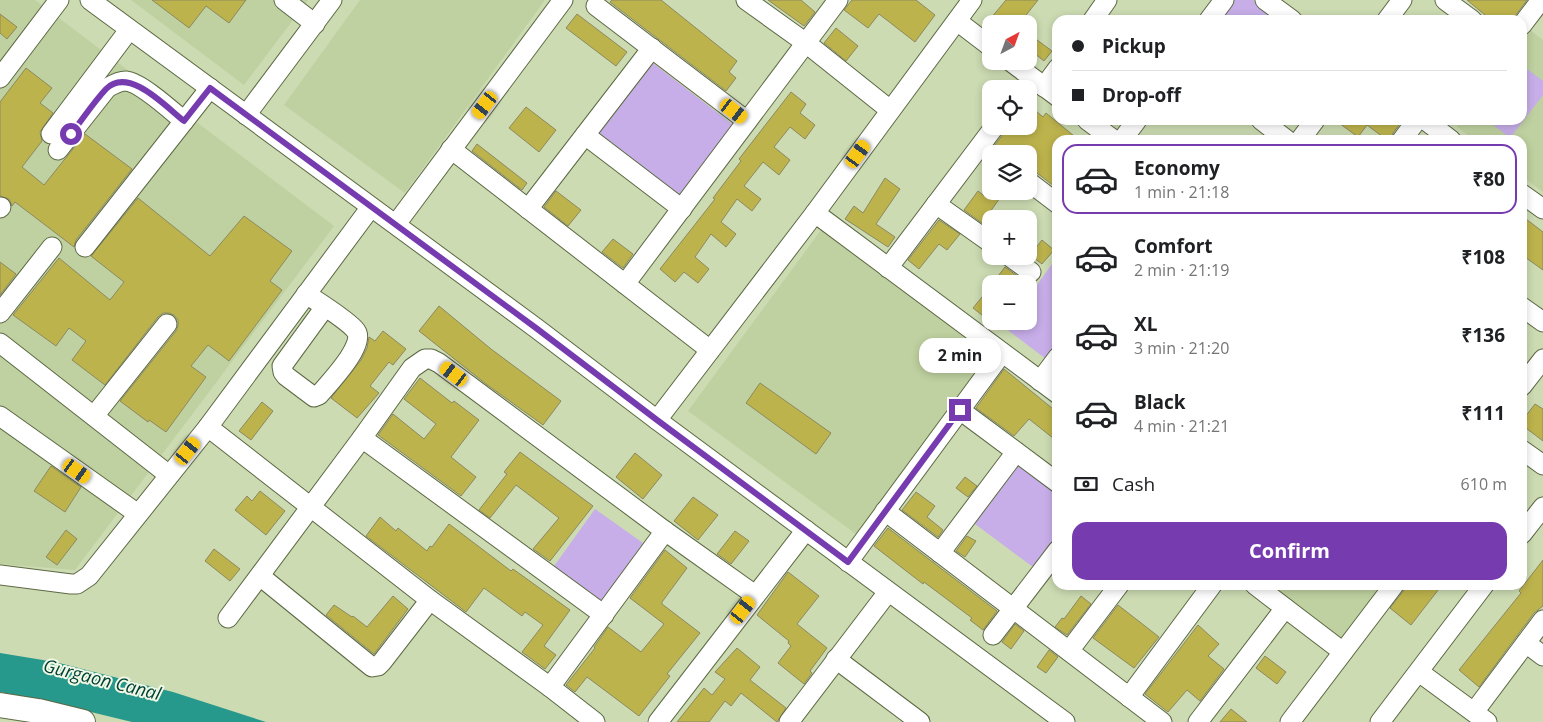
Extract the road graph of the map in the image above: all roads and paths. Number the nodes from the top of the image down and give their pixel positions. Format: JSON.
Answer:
{"nodes":[{"id":1,"x":59,"y":0,"type":"edge"},
{"id":2,"x":90,"y":0,"type":"edge"},
{"id":3,"x":284,"y":0,"type":"edge"},
{"id":4,"x":332,"y":0,"type":"edge"},
{"id":5,"x":563,"y":0,"type":"edge"},
{"id":6,"x":746,"y":0,"type":"edge"},
{"id":7,"x":838,"y":0,"type":"edge"},
{"id":8,"x":972,"y":0,"type":"edge"},
{"id":9,"x":1107,"y":0,"type":"edge"},
{"id":10,"x":1224,"y":0,"type":"edge"},
{"id":11,"x":1265,"y":0,"type":"edge"},
{"id":12,"x":1402,"y":0,"type":"edge"},
{"id":13,"x":1445,"y":0,"type":"edge"},
{"id":14,"x":1541,"y":0,"type":"edge"},
{"id":15,"x":596,"y":6,"type":"dead end"},
{"id":16,"x":1096,"y":15,"type":"edge"},
{"id":17,"x":1213,"y":15,"type":"edge"},
{"id":18,"x":1285,"y":15,"type":"edge"},
{"id":19,"x":1391,"y":15,"type":"edge"},
{"id":20,"x":1465,"y":15,"type":"edge"},
{"id":21,"x":957,"y":21,"type":"junction"},
{"id":22,"x":1532,"y":22,"type":"edge"},
{"id":23,"x":315,"y":24,"type":"junction"},
{"id":24,"x":129,"y":30,"type":"junction"},
{"id":25,"x":982,"y":40,"type":"edge"},
{"id":26,"x":806,"y":43,"type":"junction"},
{"id":27,"x":652,"y":48,"type":"junction"},
{"id":28,"x":1020,"y":70,"type":"edge"},
{"id":29,"x":1052,"y":74,"type":"edge"},
{"id":30,"x":0,"y":78,"type":"edge"},
{"id":31,"x":210,"y":88,"type":"junction"},
{"id":32,"x":1039,"y":88,"type":"edge"},
{"id":33,"x":890,"y":110,"type":"junction"},
{"id":34,"x":246,"y":115,"type":"junction"},
{"id":35,"x":184,"y":121,"type":"junction"},
{"id":36,"x":748,"y":122,"type":"junction"},
{"id":37,"x":1094,"y":125,"type":"edge"},
{"id":38,"x":1267,"y":125,"type":"edge"},
{"id":39,"x":1435,"y":125,"type":"edge"},
{"id":40,"x":1448,"y":131,"type":"edge"},
{"id":41,"x":585,"y":135,"type":"junction"},
{"id":42,"x":1108,"y":135,"type":"edge"},
{"id":43,"x":1280,"y":135,"type":"edge"},
{"id":44,"x":451,"y":149,"type":"junction"},
{"id":45,"x":982,"y":154,"type":"edge"},
{"id":46,"x":1037,"y":188,"type":"edge"},
{"id":47,"x":1527,"y":198,"type":"edge"},
{"id":48,"x":1052,"y":199,"type":"edge"},
{"id":49,"x":936,"y":204,"type":"junction"},
{"id":50,"x":371,"y":207,"type":"junction"},
{"id":51,"x":528,"y":209,"type":"junction"},
{"id":52,"x":682,"y":209,"type":"junction"},
{"id":53,"x":1543,"y":209,"type":"edge"},
{"id":54,"x":815,"y":213,"type":"junction"},
{"id":55,"x":396,"y":224,"type":"junction"},
{"id":56,"x":982,"y":237,"type":"edge"},
{"id":57,"x":52,"y":247,"type":"dead end"},
{"id":58,"x":85,"y":247,"type":"dead end"},
{"id":59,"x":1022,"y":265,"type":"edge"},
{"id":60,"x":888,"y":268,"type":"junction"},
{"id":61,"x":1031,"y":272,"type":"dead end"},
{"id":62,"x":625,"y":284,"type":"junction"},
{"id":63,"x":306,"y":294,"type":"junction"},
{"id":64,"x":325,"y":308,"type":"junction"},
{"id":65,"x":1527,"y":311,"type":"edge"},
{"id":66,"x":0,"y":313,"type":"edge"},
{"id":67,"x":1543,"y":322,"type":"edge"},
{"id":68,"x":167,"y":324,"type":"dead end"},
{"id":69,"x":710,"y":350,"type":"junction"},
{"id":70,"x":3,"y":351,"type":"edge"},
{"id":71,"x":1002,"y":353,"type":"junction"},
{"id":72,"x":1543,"y":359,"type":"edge"},
{"id":73,"x":1052,"y":365,"type":"edge"},
{"id":74,"x":1040,"y":380,"type":"junction"},
{"id":75,"x":1527,"y":380,"type":"edge"},
{"id":76,"x":1052,"y":389,"type":"edge"},
{"id":77,"x":960,"y":410,"type":"junction"},
{"id":78,"x":0,"y":416,"type":"edge"},
{"id":79,"x":94,"y":416,"type":"junction"},
{"id":80,"x":657,"y":420,"type":"junction"},
{"id":81,"x":208,"y":427,"type":"junction"},
{"id":82,"x":362,"y":438,"type":"junction"},
{"id":83,"x":1016,"y":452,"type":"junction"},
{"id":84,"x":1527,"y":454,"type":"edge"},
{"id":85,"x":1543,"y":465,"type":"edge"},
{"id":86,"x":169,"y":475,"type":"junction"},
{"id":87,"x":1052,"y":479,"type":"edge"},
{"id":88,"x":1543,"y":506,"type":"edge"},
{"id":89,"x":311,"y":508,"type":"junction"},
{"id":90,"x":885,"y":511,"type":"junction"},
{"id":91,"x":138,"y":514,"type":"junction"},
{"id":92,"x":1527,"y":527,"type":"edge"},
{"id":93,"x":806,"y":530,"type":"junction"},
{"id":94,"x":665,"y":531,"type":"junction"},
{"id":95,"x":940,"y":552,"type":"junction"},
{"id":96,"x":1052,"y":558,"type":"edge"},
{"id":97,"x":848,"y":562,"type":"junction"},
{"id":98,"x":0,"y":574,"type":"edge"},
{"id":99,"x":260,"y":576,"type":"junction"},
{"id":100,"x":1114,"y":590,"type":"edge"},
{"id":101,"x":1202,"y":590,"type":"edge"},
{"id":102,"x":1262,"y":590,"type":"edge"},
{"id":103,"x":1390,"y":590,"type":"edge"},
{"id":104,"x":1480,"y":590,"type":"edge"},
{"id":105,"x":888,"y":592,"type":"junction"},
{"id":106,"x":755,"y":595,"type":"junction"},
{"id":107,"x":430,"y":600,"type":"junction"},
{"id":108,"x":1013,"y":608,"type":"junction"},
{"id":109,"x":1285,"y":608,"type":"junction"},
{"id":110,"x":604,"y":615,"type":"junction"},
{"id":111,"x":228,"y":618,"type":"dead end"},
{"id":112,"x":1543,"y":620,"type":"edge"},
{"id":113,"x":992,"y":635,"type":"dead end"},
{"id":114,"x":1526,"y":643,"type":"junction"},
{"id":115,"x":1069,"y":651,"type":"junction"},
{"id":116,"x":1343,"y":652,"type":"junction"},
{"id":117,"x":1543,"y":656,"type":"edge"},
{"id":118,"x":836,"y":659,"type":"junction"},
{"id":119,"x":1419,"y":672,"type":"junction"},
{"id":120,"x":550,"y":687,"type":"junction"},
{"id":121,"x":1129,"y":697,"type":"junction"},
{"id":122,"x":0,"y":705,"type":"edge"},
{"id":123,"x":0,"y":717,"type":"edge"},
{"id":124,"x":1482,"y":719,"type":"edge"},
{"id":125,"x":27,"y":722,"type":"edge"},
{"id":126,"x":83,"y":722,"type":"edge"},
{"id":127,"x":595,"y":722,"type":"edge"},
{"id":128,"x":658,"y":722,"type":"edge"},
{"id":129,"x":789,"y":722,"type":"edge"},
{"id":130,"x":920,"y":722,"type":"edge"},
{"id":131,"x":1066,"y":722,"type":"edge"},
{"id":132,"x":1162,"y":722,"type":"edge"},
{"id":133,"x":1198,"y":722,"type":"edge"},
{"id":134,"x":1290,"y":722,"type":"edge"},
{"id":135,"x":1380,"y":722,"type":"edge"}],
"edges":[{"from":1,"to":30,"type":"street"},
{"from":2,"to":24,"type":"street"},
{"from":3,"to":23,"type":"street"},
{"from":4,"to":23,"type":"street"},
{"from":5,"to":44,"type":"street"},
{"from":6,"to":26,"type":"street"},
{"from":7,"to":26,"type":"street"},
{"from":8,"to":21,"type":"street"},
{"from":9,"to":16,"type":"street"},
{"from":10,"to":17,"type":"street"},
{"from":11,"to":18,"type":"street"},
{"from":12,"to":19,"type":"street"},
{"from":13,"to":20,"type":"street"},
{"from":14,"to":22,"type":"street"},
{"from":15,"to":27,"type":"street"},
{"from":21,"to":25,"type":"street"},
{"from":21,"to":33,"type":"street"},
{"from":23,"to":34,"type":"street"},
{"from":24,"to":31,"type":"street"},
{"from":24,"to":35,"type":"street"},
{"from":26,"to":33,"type":"street"},
{"from":26,"to":36,"type":"street"},
{"from":27,"to":36,"type":"street"},
{"from":27,"to":41,"type":"street"},
{"from":28,"to":32,"type":"street"},
{"from":29,"to":32,"type":"street"},
{"from":31,"to":34,"type":"street"},
{"from":31,"to":35,"type":"street"},
{"from":33,"to":54,"type":"street"},
{"from":34,"to":50,"type":"street"},
{"from":35,"to":58,"type":"street"},
{"from":36,"to":52,"type":"street"},
{"from":37,"to":42,"type":"street"},
{"from":38,"to":43,"type":"street"},
{"from":39,"to":40,"type":"street"},
{"from":41,"to":51,"type":"street"},
{"from":41,"to":52,"type":"street"},
{"from":44,"to":51,"type":"street"},
{"from":44,"to":55,"type":"street"},
{"from":45,"to":49,"type":"street"},
{"from":46,"to":48,"type":"street"},
{"from":47,"to":53,"type":"street"},
{"from":49,"to":56,"type":"street"},
{"from":49,"to":60,"type":"street"},
{"from":50,"to":55,"type":"street"},
{"from":50,"to":63,"type":"street"},
{"from":51,"to":62,"type":"street"},
{"from":52,"to":62,"type":"street"},
{"from":54,"to":60,"type":"street"},
{"from":54,"to":69,"type":"street"},
{"from":55,"to":80,"type":"street"},
{"from":57,"to":66,"type":"street"},
{"from":59,"to":61,"type":"street"},
{"from":60,"to":71,"type":"street"},
{"from":62,"to":69,"type":"street"},
{"from":63,"to":64,"type":"street"},
{"from":63,"to":81,"type":"street"},
{"from":64,"to":64,"type":"street"},
{"from":65,"to":67,"type":"street"},
{"from":68,"to":79,"type":"street"},
{"from":69,"to":80,"type":"street"},
{"from":70,"to":79,"type":"street"},
{"from":71,"to":74,"type":"street"},
{"from":71,"to":77,"type":"street"},
{"from":72,"to":75,"type":"street"},
{"from":73,"to":74,"type":"street"},
{"from":74,"to":76,"type":"street"},
{"from":77,"to":83,"type":"street"},
{"from":77,"to":90,"type":"street"},
{"from":78,"to":91,"type":"street"},
{"from":79,"to":86,"type":"street"},
{"from":80,"to":93,"type":"street"},
{"from":81,"to":86,"type":"street"},
{"from":81,"to":89,"type":"street"},
{"from":82,"to":89,"type":"street"},
{"from":82,"to":94,"type":"street"},
{"from":82,"to":110,"type":"street"},
{"from":83,"to":87,"type":"street"},
{"from":83,"to":95,"type":"street"},
{"from":84,"to":85,"type":"street"},
{"from":86,"to":91,"type":"street"},
{"from":88,"to":92,"type":"street"},
{"from":89,"to":99,"type":"street"},
{"from":89,"to":107,"type":"street"},
{"from":90,"to":95,"type":"street"},
{"from":90,"to":97,"type":"street"},
{"from":91,"to":98,"type":"street"},
{"from":93,"to":97,"type":"street"},
{"from":93,"to":106,"type":"street"},
{"from":94,"to":106,"type":"street"},
{"from":94,"to":110,"type":"street"},
{"from":95,"to":108,"type":"street"},
{"from":96,"to":108,"type":"street"},
{"from":97,"to":105,"type":"street"},
{"from":99,"to":107,"type":"street"},
{"from":99,"to":111,"type":"street"},
{"from":100,"to":115,"type":"street"},
{"from":101,"to":121,"type":"street"},
{"from":102,"to":109,"type":"street"},
{"from":103,"to":116,"type":"street"},
{"from":104,"to":119,"type":"street"},
{"from":105,"to":118,"type":"street"},
{"from":105,"to":131,"type":"street"},
{"from":106,"to":128,"type":"street"},
{"from":107,"to":120,"type":"street"},
{"from":108,"to":113,"type":"street"},
{"from":108,"to":115,"type":"street"},
{"from":109,"to":116,"type":"street"},
{"from":109,"to":133,"type":"street"},
{"from":110,"to":120,"type":"street"},
{"from":112,"to":114,"type":"street"},
{"from":114,"to":117,"type":"street"},
{"from":114,"to":124,"type":"street"},
{"from":115,"to":121,"type":"street"},
{"from":116,"to":134,"type":"street"},
{"from":118,"to":129,"type":"street"},
{"from":118,"to":130,"type":"street"},
{"from":119,"to":124,"type":"street"},
{"from":119,"to":135,"type":"street"},
{"from":120,"to":127,"type":"street"},
{"from":121,"to":132,"type":"street"},
{"from":122,"to":126,"type":"main road"},
{"from":123,"to":125,"type":"main road"}]}
